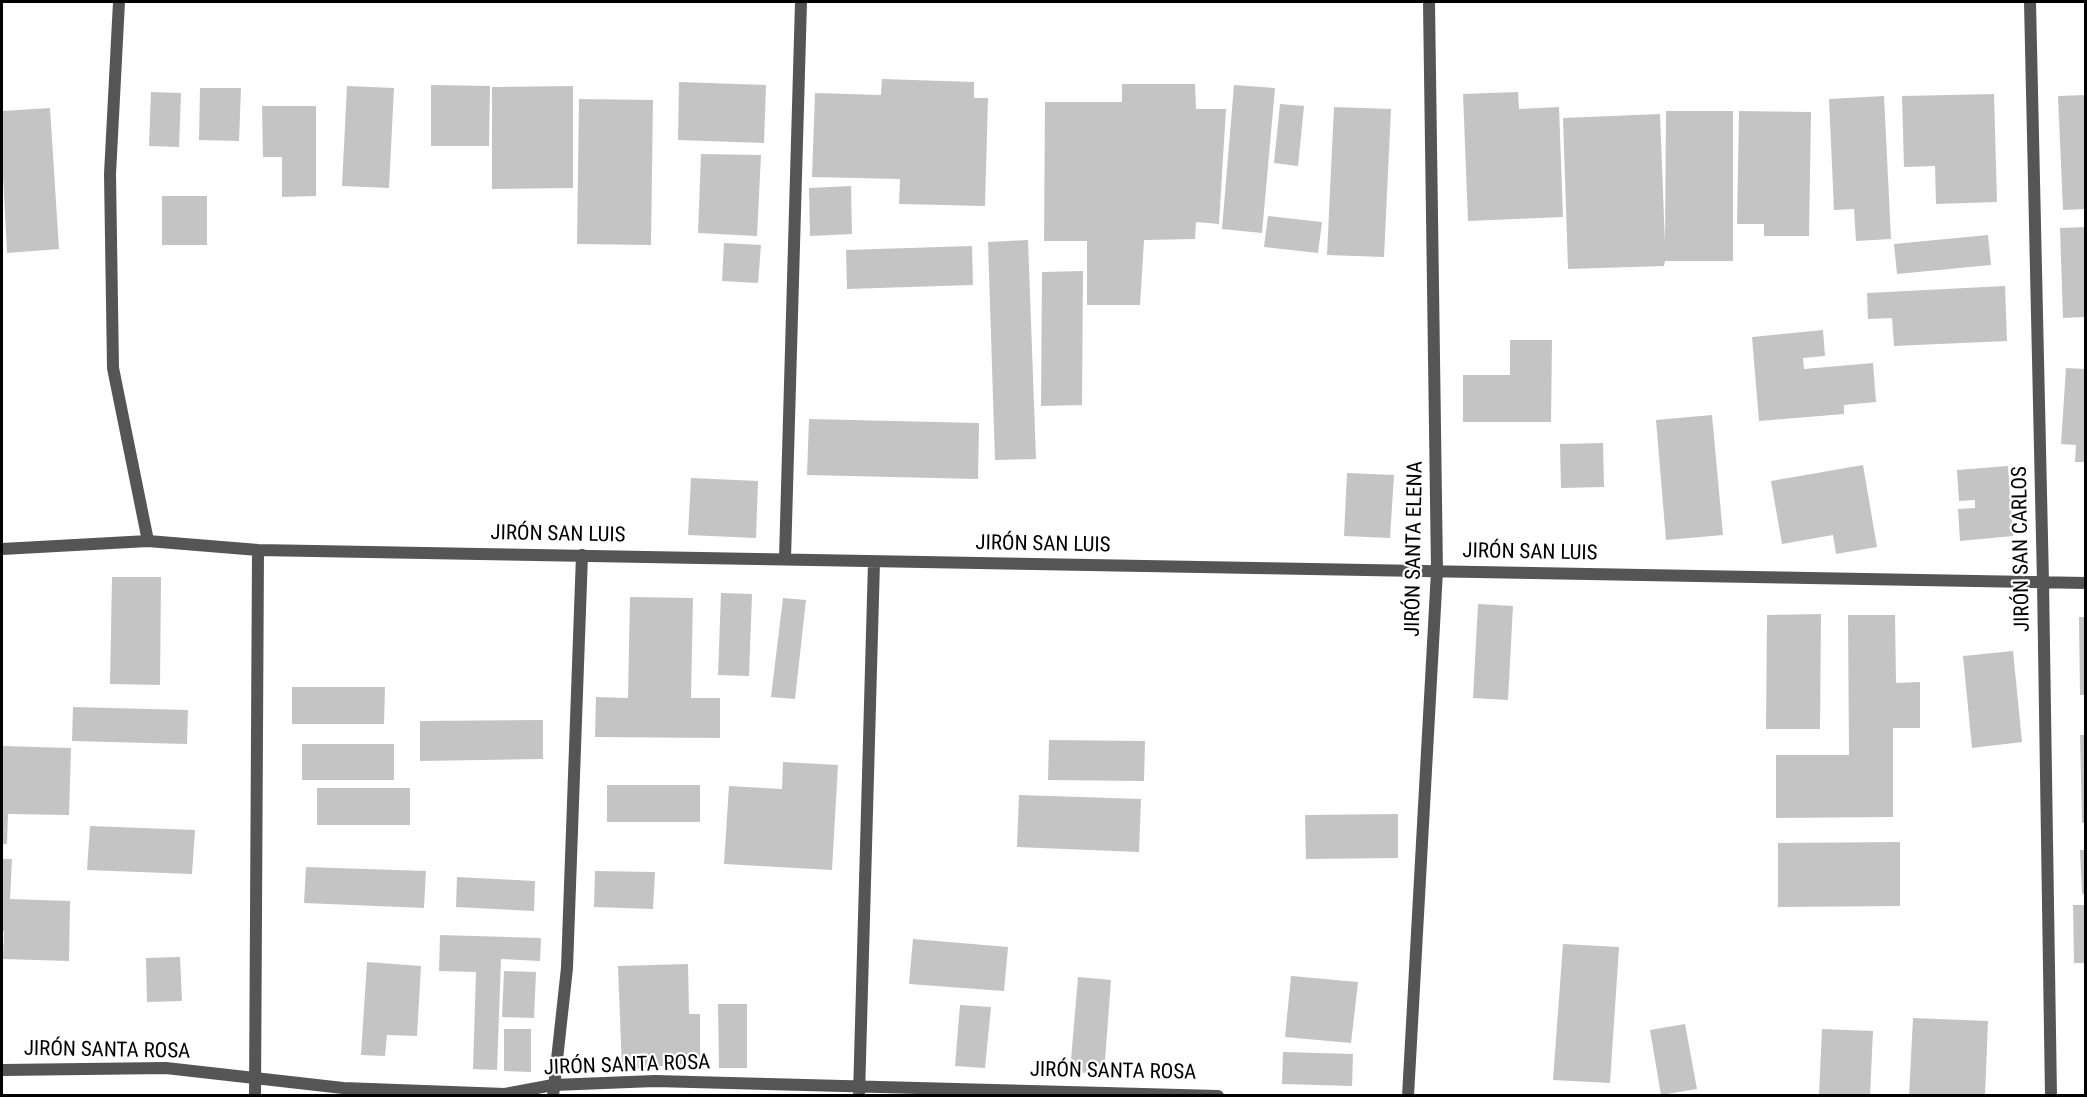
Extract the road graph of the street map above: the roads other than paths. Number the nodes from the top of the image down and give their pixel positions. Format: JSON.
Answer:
{"nodes":[{"id":1,"x":119,"y":2,"type":"edge"},
{"id":2,"x":801,"y":2,"type":"edge"},
{"id":3,"x":1430,"y":2,"type":"edge"},
{"id":4,"x":2030,"y":2,"type":"edge"},
{"id":5,"x":148,"y":541,"type":"junction"},
{"id":6,"x":2,"y":549,"type":"edge"},
{"id":7,"x":258,"y":550,"type":"junction"},
{"id":8,"x":582,"y":555,"type":"junction"},
{"id":9,"x":785,"y":558,"type":"junction"},
{"id":10,"x":874,"y":562,"type":"junction"},
{"id":11,"x":1437,"y":571,"type":"junction"},
{"id":12,"x":2043,"y":582,"type":"junction"},
{"id":13,"x":2085,"y":583,"type":"edge"},
{"id":14,"x":2,"y":1070,"type":"edge"},
{"id":15,"x":256,"y":1078,"type":"junction"},
{"id":16,"x":553,"y":1090,"type":"edge"},
{"id":17,"x":859,"y":1091,"type":"edge"},
{"id":18,"x":1172,"y":1094,"type":"edge"},
{"id":19,"x":255,"y":1095,"type":"edge"},
{"id":20,"x":1218,"y":1095,"type":"edge"},
{"id":21,"x":1408,"y":1095,"type":"edge"},
{"id":22,"x":2051,"y":1095,"type":"edge"}],
"edges":[{"from":1,"to":5,"type":"street"},
{"from":2,"to":9,"type":"street"},
{"from":3,"to":11,"type":"street","name":"JIRÓN SANTA ELENA"},
{"from":4,"to":12,"type":"street","name":"JIRÓN SAN CARLOS"},
{"from":5,"to":6,"type":"street","name":"JIRÓN SAN LUIS"},
{"from":5,"to":7,"type":"street","name":"JIRÓN SAN LUIS"},
{"from":7,"to":8,"type":"street","name":"JIRÓN SAN LUIS"},
{"from":7,"to":15,"type":"street"},
{"from":8,"to":9,"type":"street","name":"JIRÓN SAN LUIS"},
{"from":8,"to":16,"type":"street"},
{"from":9,"to":10,"type":"street","name":"JIRÓN SAN LUIS"},
{"from":10,"to":11,"type":"street","name":"JIRÓN SAN LUIS"},
{"from":10,"to":17,"type":"street"},
{"from":11,"to":12,"type":"street","name":"JIRÓN SAN LUIS"},
{"from":11,"to":21,"type":"street","name":"JIRÓN SANTA ELENA"},
{"from":12,"to":13,"type":"street","name":"JIRÓN SAN LUIS"},
{"from":12,"to":22,"type":"street","name":"JIRÓN SAN CARLOS"},
{"from":14,"to":15,"type":"street","name":"JIRÓN SANTA ROSA"},
{"from":15,"to":16,"type":"street","name":"JIRÓN SANTA ROSA"},
{"from":15,"to":19,"type":"street"},
{"from":16,"to":17,"type":"street","name":"JIRÓN SANTA ROSA"},
{"from":17,"to":18,"type":"street","name":"JIRÓN SANTA ROSA"},
{"from":18,"to":20,"type":"street","name":"JIRÓN SANTA ROSA"}]}
